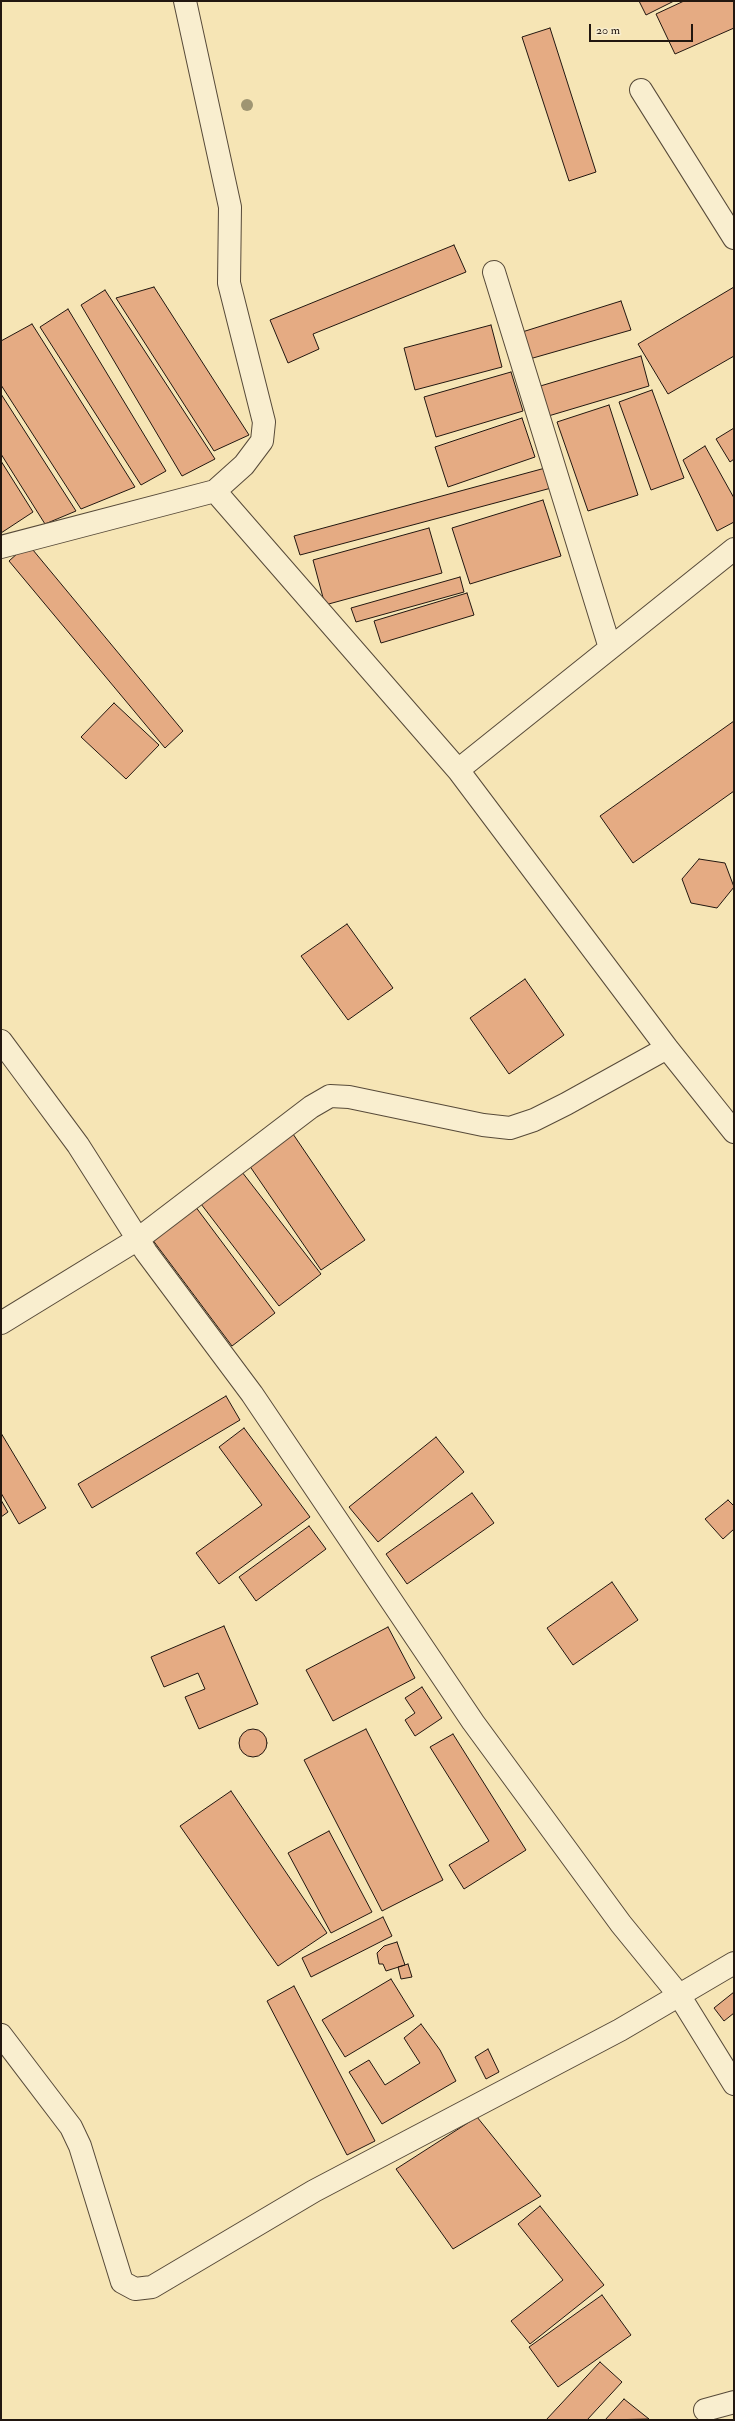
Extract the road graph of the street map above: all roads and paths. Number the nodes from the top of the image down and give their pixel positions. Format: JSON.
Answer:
{"nodes":[{"id":1,"x":185,"y":1,"type":"edge"},
{"id":2,"x":641,"y":90,"type":"dead end"},
{"id":3,"x":734,"y":238,"type":"edge"},
{"id":4,"x":494,"y":272,"type":"dead end"},
{"id":5,"x":215,"y":491,"type":"junction"},
{"id":6,"x":1,"y":547,"type":"edge"},
{"id":7,"x":734,"y":549,"type":"edge"},
{"id":8,"x":610,"y":648,"type":"junction"},
{"id":9,"x":458,"y":770,"type":"junction"},
{"id":10,"x":1,"y":1041,"type":"edge"},
{"id":11,"x":668,"y":1048,"type":"junction"},
{"id":12,"x":734,"y":1132,"type":"edge"},
{"id":13,"x":138,"y":1239,"type":"junction"},
{"id":14,"x":1,"y":1324,"type":"edge"},
{"id":15,"x":734,"y":1963,"type":"edge"},
{"id":16,"x":679,"y":1995,"type":"junction"},
{"id":17,"x":1,"y":2035,"type":"edge"},
{"id":18,"x":734,"y":2084,"type":"edge"},
{"id":19,"x":734,"y":2402,"type":"edge"},
{"id":20,"x":705,"y":2410,"type":"dead end"}],
"edges":[{"from":1,"to":5,"type":"street"},
{"from":2,"to":3,"type":"street"},
{"from":4,"to":8,"type":"street"},
{"from":5,"to":6,"type":"street"},
{"from":5,"to":9,"type":"street"},
{"from":7,"to":8,"type":"street"},
{"from":8,"to":9,"type":"street"},
{"from":9,"to":11,"type":"street"},
{"from":10,"to":13,"type":"street"},
{"from":11,"to":12,"type":"street"},
{"from":11,"to":13,"type":"street"},
{"from":13,"to":14,"type":"street"},
{"from":13,"to":16,"type":"street"},
{"from":15,"to":16,"type":"street"},
{"from":16,"to":17,"type":"street"},
{"from":16,"to":18,"type":"street"},
{"from":19,"to":20,"type":"street"}]}
